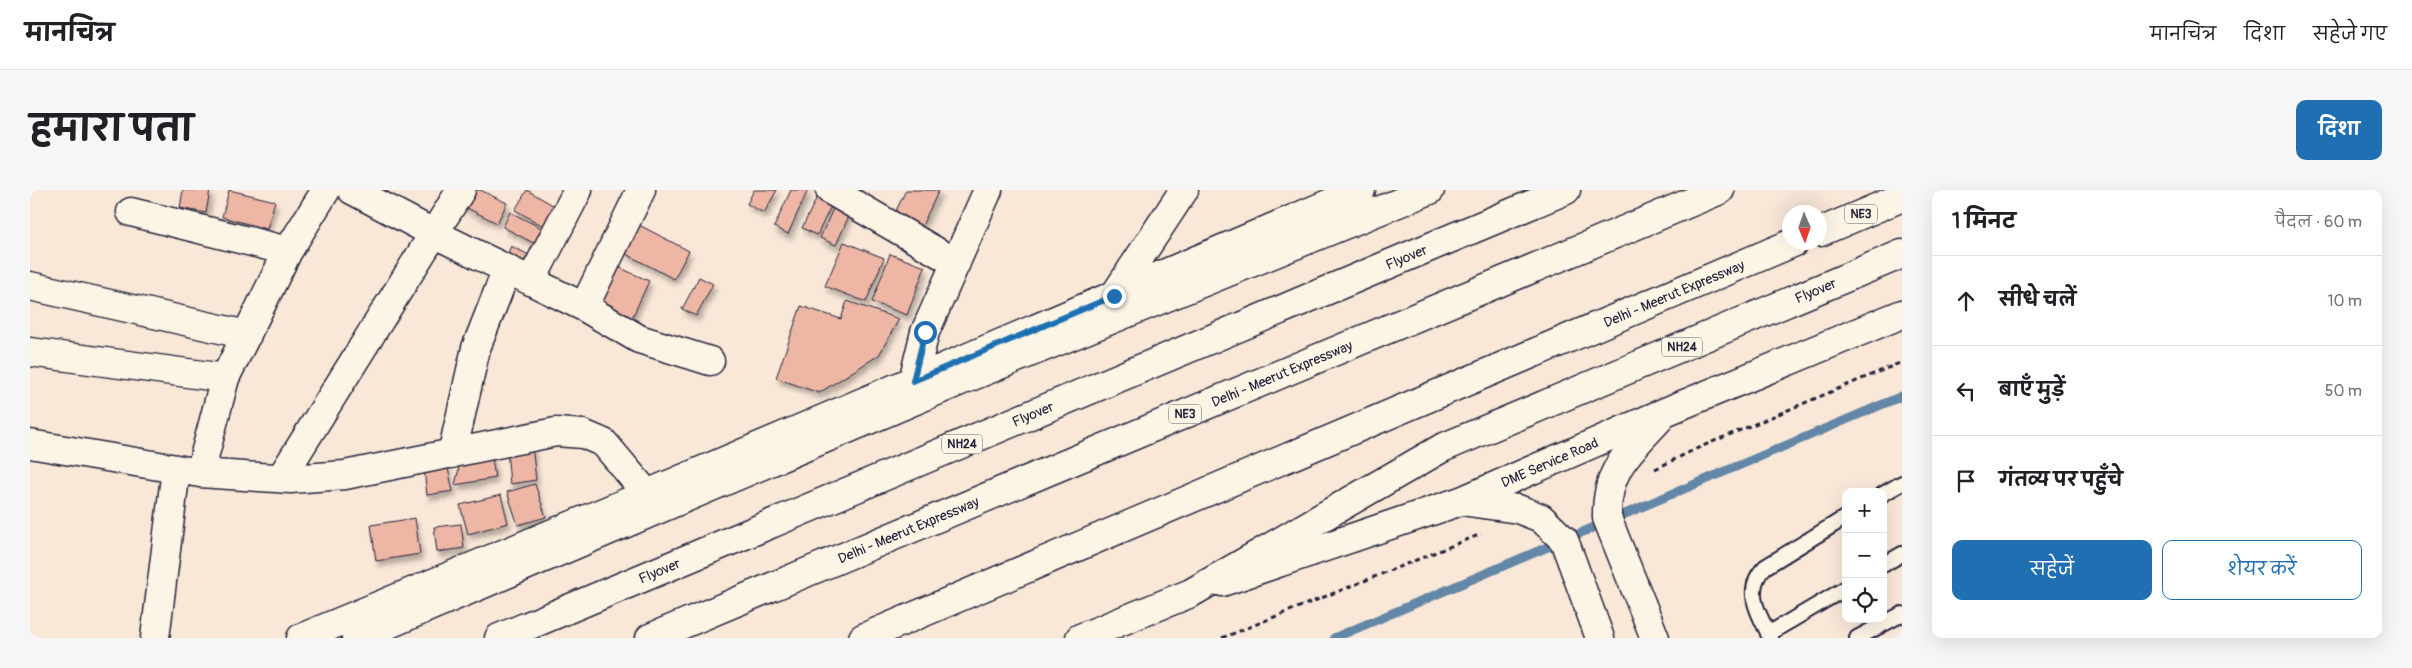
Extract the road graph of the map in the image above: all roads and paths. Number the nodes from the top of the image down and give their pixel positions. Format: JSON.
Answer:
{"nodes":[{"id":1,"x":326,"y":190,"type":"edge"},
{"id":2,"x":352,"y":190,"type":"edge"},
{"id":3,"x":461,"y":190,"type":"edge"},
{"id":4,"x":578,"y":190,"type":"edge"},
{"id":5,"x":641,"y":190,"type":"edge"},
{"id":6,"x":830,"y":190,"type":"edge"},
{"id":7,"x":988,"y":190,"type":"edge"},
{"id":8,"x":1184,"y":190,"type":"edge"},
{"id":9,"x":1430,"y":190,"type":"edge"},
{"id":10,"x":1566,"y":190,"type":"edge"},
{"id":11,"x":1720,"y":190,"type":"edge"},
{"id":12,"x":1349,"y":192,"type":"edge"},
{"id":13,"x":1902,"y":197,"type":"edge"},
{"id":14,"x":131,"y":212,"type":"dead end"},
{"id":15,"x":1827,"y":229,"type":"edge"},
{"id":16,"x":435,"y":234,"type":"junction"},
{"id":17,"x":1782,"y":248,"type":"edge"},
{"id":18,"x":288,"y":251,"type":"junction"},
{"id":19,"x":1902,"y":254,"type":"edge"},
{"id":20,"x":956,"y":263,"type":"junction"},
{"id":21,"x":519,"y":275,"type":"junction"},
{"id":22,"x":30,"y":286,"type":"edge"},
{"id":23,"x":1114,"y":296,"type":"junction"},
{"id":24,"x":584,"y":307,"type":"junction"},
{"id":25,"x":1902,"y":314,"type":"edge"},
{"id":26,"x":247,"y":335,"type":"junction"},
{"id":27,"x":30,"y":352,"type":"edge"},
{"id":28,"x":710,"y":361,"type":"dead end"},
{"id":29,"x":1902,"y":362,"type":"edge"},
{"id":30,"x":225,"y":378,"type":"junction"},
{"id":31,"x":913,"y":381,"type":"junction"},
{"id":32,"x":1665,"y":412,"type":"junction"},
{"id":33,"x":30,"y":444,"type":"edge"},
{"id":34,"x":452,"y":454,"type":"junction"},
{"id":35,"x":188,"y":471,"type":"junction"},
{"id":36,"x":1646,"y":472,"type":"dead end"},
{"id":37,"x":281,"y":478,"type":"junction"},
{"id":38,"x":1902,"y":483,"type":"edge"},
{"id":39,"x":1887,"y":492,"type":"edge"},
{"id":40,"x":648,"y":494,"type":"junction"},
{"id":41,"x":1461,"y":500,"type":"junction"},
{"id":42,"x":1842,"y":520,"type":"edge"},
{"id":43,"x":1487,"y":532,"type":"dead end"},
{"id":44,"x":1902,"y":554,"type":"edge"},
{"id":45,"x":1887,"y":563,"type":"edge"},
{"id":46,"x":1842,"y":591,"type":"edge"},
{"id":47,"x":1191,"y":593,"type":"junction"},
{"id":48,"x":1902,"y":614,"type":"edge"},
{"id":49,"x":1770,"y":636,"type":"edge"},
{"id":50,"x":155,"y":638,"type":"edge"},
{"id":51,"x":301,"y":638,"type":"edge"},
{"id":52,"x":356,"y":638,"type":"edge"},
{"id":53,"x":499,"y":638,"type":"edge"},
{"id":54,"x":650,"y":638,"type":"edge"},
{"id":55,"x":863,"y":638,"type":"edge"},
{"id":56,"x":1080,"y":638,"type":"edge"},
{"id":57,"x":1222,"y":638,"type":"edge"},
{"id":58,"x":1600,"y":638,"type":"edge"},
{"id":59,"x":1655,"y":638,"type":"edge"},
{"id":60,"x":1857,"y":638,"type":"edge"}],
"edges":[{"from":1,"to":18,"type":"main road"},
{"from":2,"to":16,"type":"main road"},
{"from":3,"to":16,"type":"main road"},
{"from":4,"to":21,"type":"main road"},
{"from":5,"to":24,"type":"main road"},
{"from":6,"to":20,"type":"main road"},
{"from":7,"to":20,"type":"main road"},
{"from":8,"to":23,"type":"main road"},
{"from":9,"to":52,"type":"main road"},
{"from":10,"to":53,"type":"main road","name":"Flyover","number":"NH24"},
{"from":11,"to":54,"type":"main road","name":"Delhi - Meerut Expressway","number":"NE3"},
{"from":12,"to":23,"type":"main road"},
{"from":13,"to":15,"type":"main road","number":"NE3"},
{"from":14,"to":18,"type":"main road"},
{"from":16,"to":21,"type":"main road"},
{"from":16,"to":37,"type":"main road"},
{"from":17,"to":55,"type":"main road","name":"Delhi - Meerut Expressway"},
{"from":18,"to":26,"type":"main road"},
{"from":19,"to":47,"type":"main road","name":"Flyover","number":"NH24"},
{"from":20,"to":31,"type":"main road"},
{"from":21,"to":24,"type":"main road"},
{"from":21,"to":34,"type":"main road"},
{"from":22,"to":26,"type":"main road"},
{"from":23,"to":31,"type":"main road"},
{"from":24,"to":28,"type":"main road"},
{"from":25,"to":32,"type":"main road","name":"DME Service Road"},
{"from":26,"to":30,"type":"main road"},
{"from":27,"to":30,"type":"main road"},
{"from":29,"to":36,"type":"path"},
{"from":30,"to":35,"type":"main road"},
{"from":31,"to":40,"type":"main road"},
{"from":32,"to":41,"type":"main road","name":"DME Service Road"},
{"from":32,"to":59,"type":"main road"},
{"from":33,"to":35,"type":"main road"},
{"from":34,"to":37,"type":"main road"},
{"from":34,"to":40,"type":"main road"},
{"from":35,"to":37,"type":"main road"},
{"from":35,"to":50,"type":"main road"},
{"from":38,"to":39,"type":"lane"},
{"from":40,"to":51,"type":"main road"},
{"from":41,"to":47,"type":"main road","name":"DME Service Road"},
{"from":41,"to":58,"type":"main road"},
{"from":42,"to":49,"type":"lane"},
{"from":43,"to":57,"type":"path"},
{"from":44,"to":45,"type":"lane"},
{"from":46,"to":49,"type":"lane"},
{"from":47,"to":56,"type":"main road","number":"NH24"},
{"from":48,"to":60,"type":"lane"}]}
